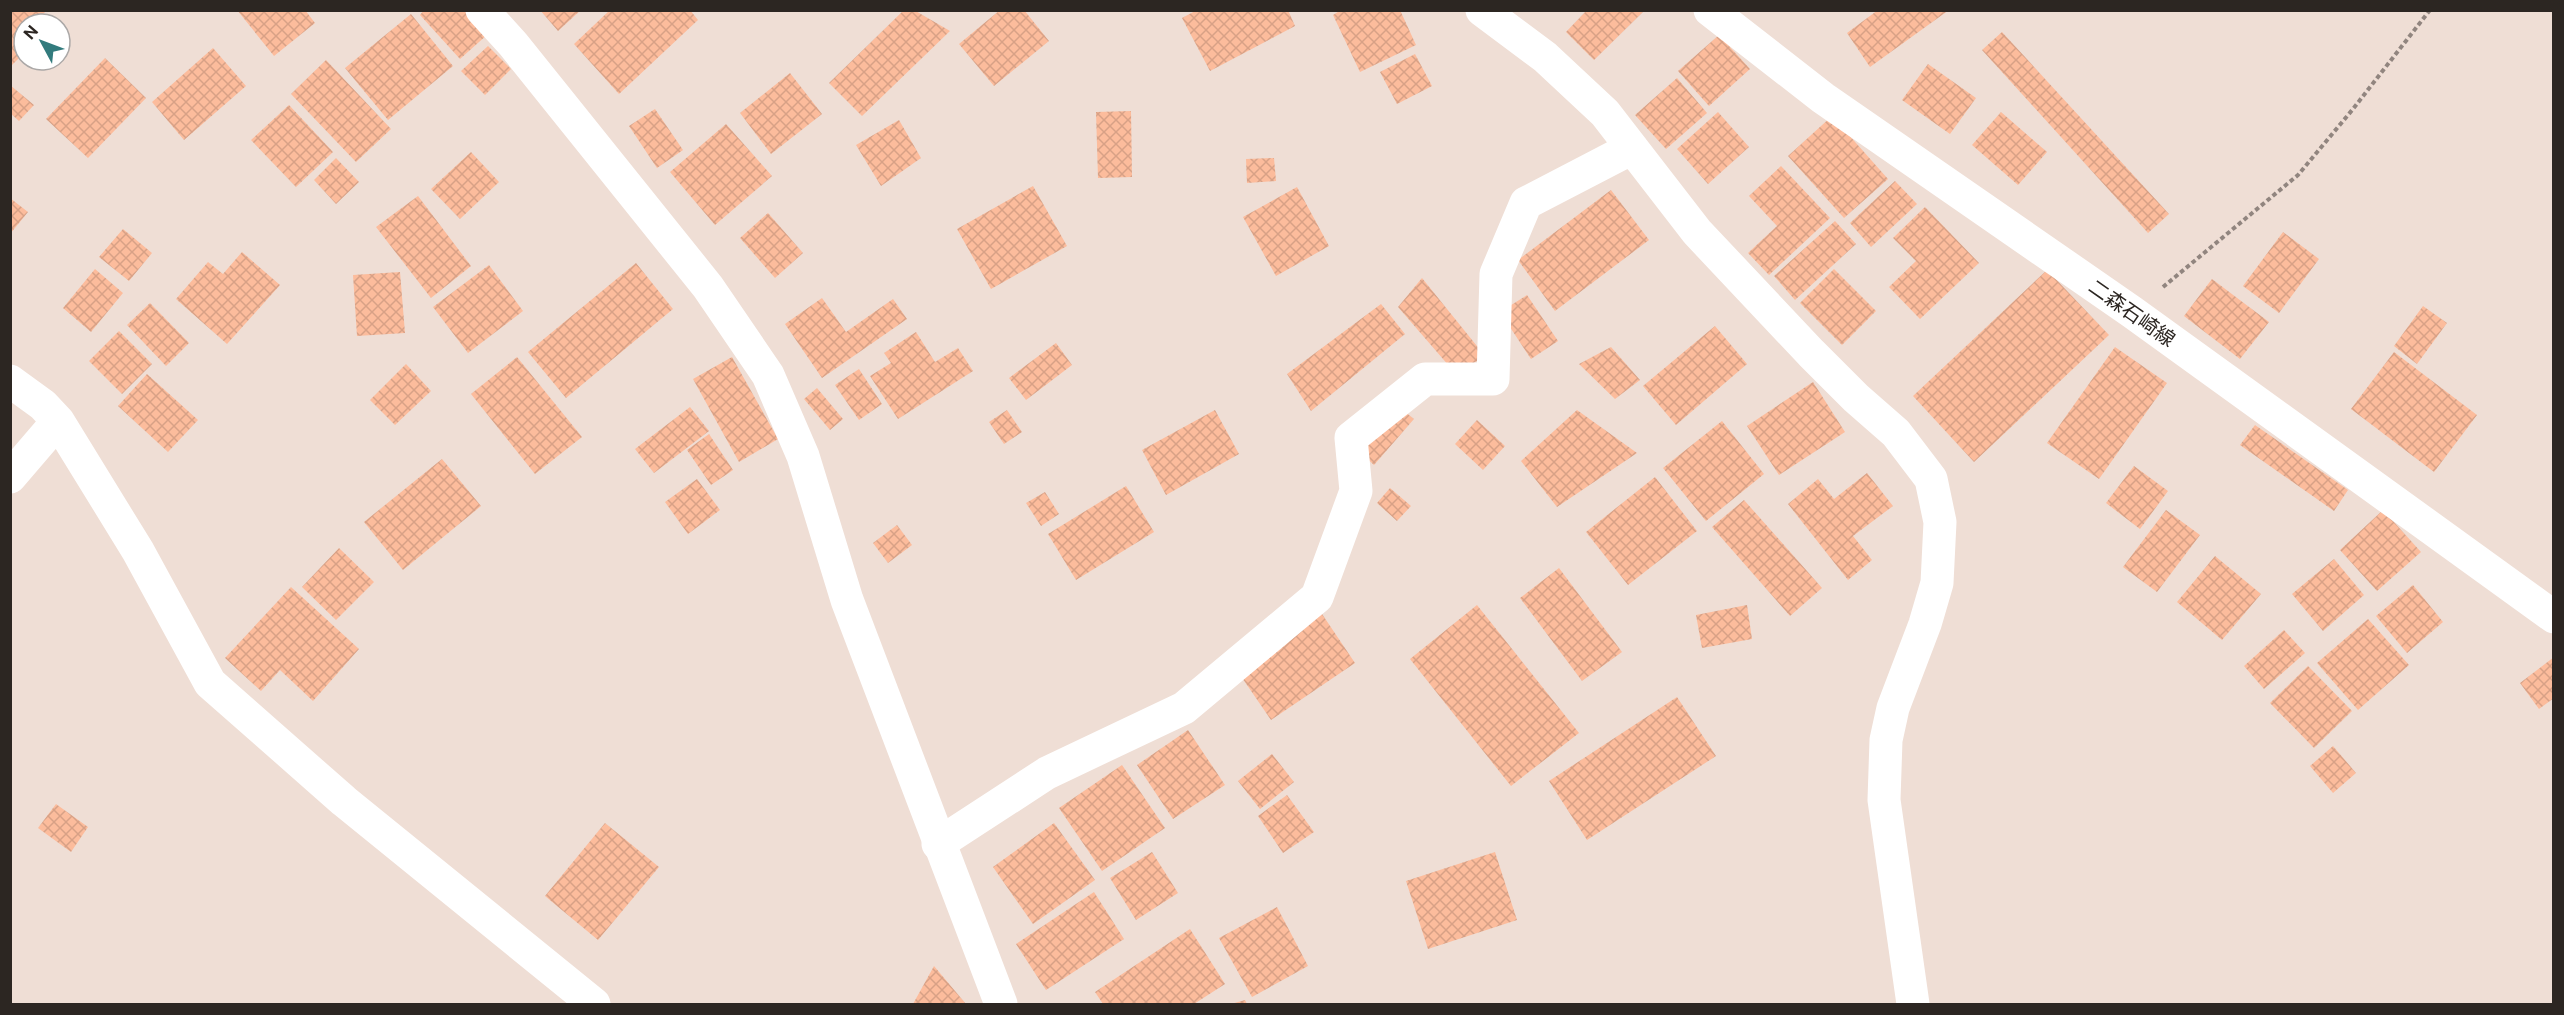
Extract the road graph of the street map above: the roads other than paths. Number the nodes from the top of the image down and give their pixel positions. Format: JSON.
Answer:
{"nodes":[{"id":1,"x":482,"y":10,"type":"edge"},
{"id":2,"x":1482,"y":10,"type":"edge"},
{"id":3,"x":1710,"y":10,"type":"edge"},
{"id":4,"x":1632,"y":148,"type":"junction"},
{"id":5,"x":10,"y":381,"type":"edge"},
{"id":6,"x":58,"y":421,"type":"junction"},
{"id":7,"x":10,"y":477,"type":"edge"},
{"id":8,"x":2553,"y":617,"type":"edge"},
{"id":9,"x":938,"y":844,"type":"junction"},
{"id":10,"x":594,"y":1005,"type":"edge"},
{"id":11,"x":1002,"y":1005,"type":"edge"},
{"id":12,"x":1913,"y":1005,"type":"edge"}],
"edges":[{"from":1,"to":9,"type":"street"},
{"from":2,"to":4,"type":"street"},
{"from":3,"to":8,"type":"street","name":"二森石崎線"},
{"from":4,"to":9,"type":"street"},
{"from":4,"to":12,"type":"street"},
{"from":5,"to":6,"type":"street"},
{"from":6,"to":7,"type":"street"},
{"from":6,"to":10,"type":"street"},
{"from":9,"to":11,"type":"street"}]}
